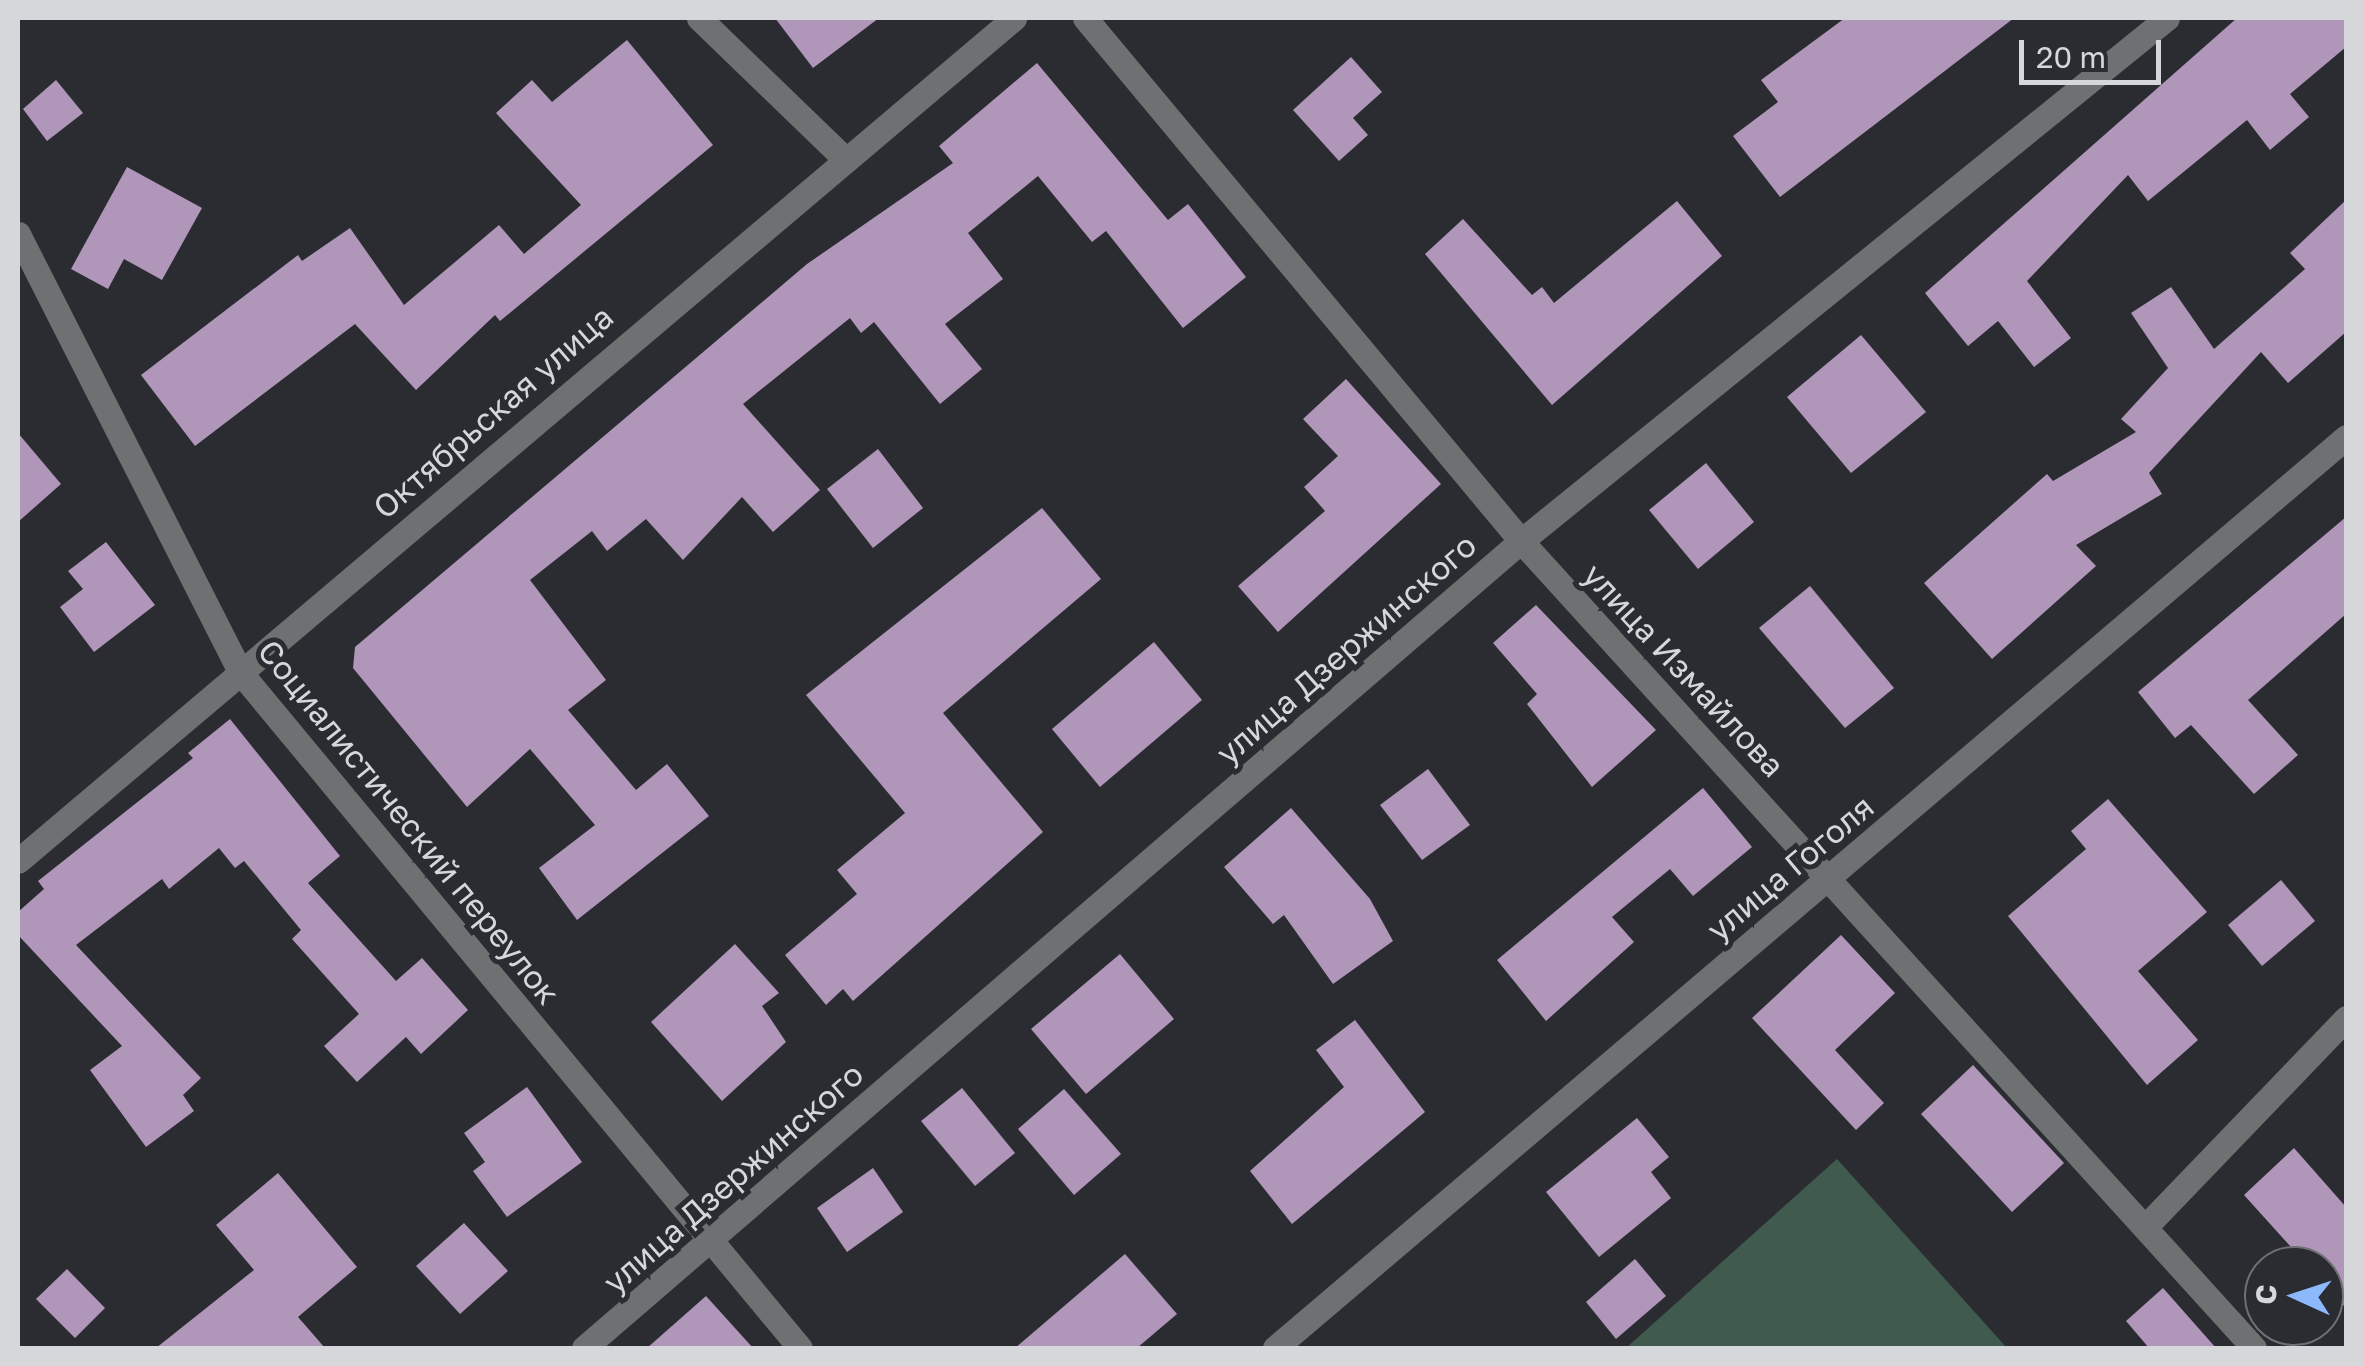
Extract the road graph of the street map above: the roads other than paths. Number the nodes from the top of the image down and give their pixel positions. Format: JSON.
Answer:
{"nodes":[{"id":1,"x":699,"y":18,"type":"edge"},
{"id":2,"x":1014,"y":18,"type":"edge"},
{"id":3,"x":1085,"y":18,"type":"edge"},
{"id":4,"x":2167,"y":18,"type":"edge"},
{"id":5,"x":842,"y":156,"type":"junction"},
{"id":6,"x":18,"y":234,"type":"edge"},
{"id":7,"x":2346,"y":437,"type":"edge"},
{"id":8,"x":1521,"y":541,"type":"junction"},
{"id":9,"x":240,"y":672,"type":"junction"},
{"id":10,"x":18,"y":861,"type":"edge"},
{"id":11,"x":1830,"y":876,"type":"junction"},
{"id":12,"x":2346,"y":1018,"type":"edge"},
{"id":13,"x":2148,"y":1224,"type":"junction"},
{"id":14,"x":710,"y":1240,"type":"junction"},
{"id":15,"x":584,"y":1348,"type":"edge"},
{"id":16,"x":800,"y":1348,"type":"edge"},
{"id":17,"x":1275,"y":1348,"type":"edge"},
{"id":18,"x":2254,"y":1348,"type":"edge"}],
"edges":[{"from":1,"to":5,"type":"street"},
{"from":2,"to":5,"type":"street","name":"Октябрьская улица"},
{"from":3,"to":8,"type":"street","name":"улица Измайлова"},
{"from":4,"to":8,"type":"street","name":"улица Дзержинского"},
{"from":5,"to":9,"type":"street","name":"Октябрьская улица"},
{"from":6,"to":9,"type":"street","name":"Социалистический переулок"},
{"from":7,"to":11,"type":"street","name":"улица Гоголя"},
{"from":8,"to":11,"type":"street","name":"улица Измайлова"},
{"from":8,"to":14,"type":"street","name":"улица Дзержинского"},
{"from":9,"to":10,"type":"street","name":"Октябрьская улица"},
{"from":9,"to":14,"type":"street","name":"Социалистический переулок"},
{"from":11,"to":13,"type":"street","name":"улица Измайлова"},
{"from":11,"to":17,"type":"street","name":"улица Гоголя"},
{"from":12,"to":13,"type":"street"},
{"from":13,"to":18,"type":"street","name":"улица Измайлова"},
{"from":14,"to":15,"type":"street","name":"улица Дзержинского"},
{"from":14,"to":16,"type":"street","name":"Социалистический переулок"}]}
